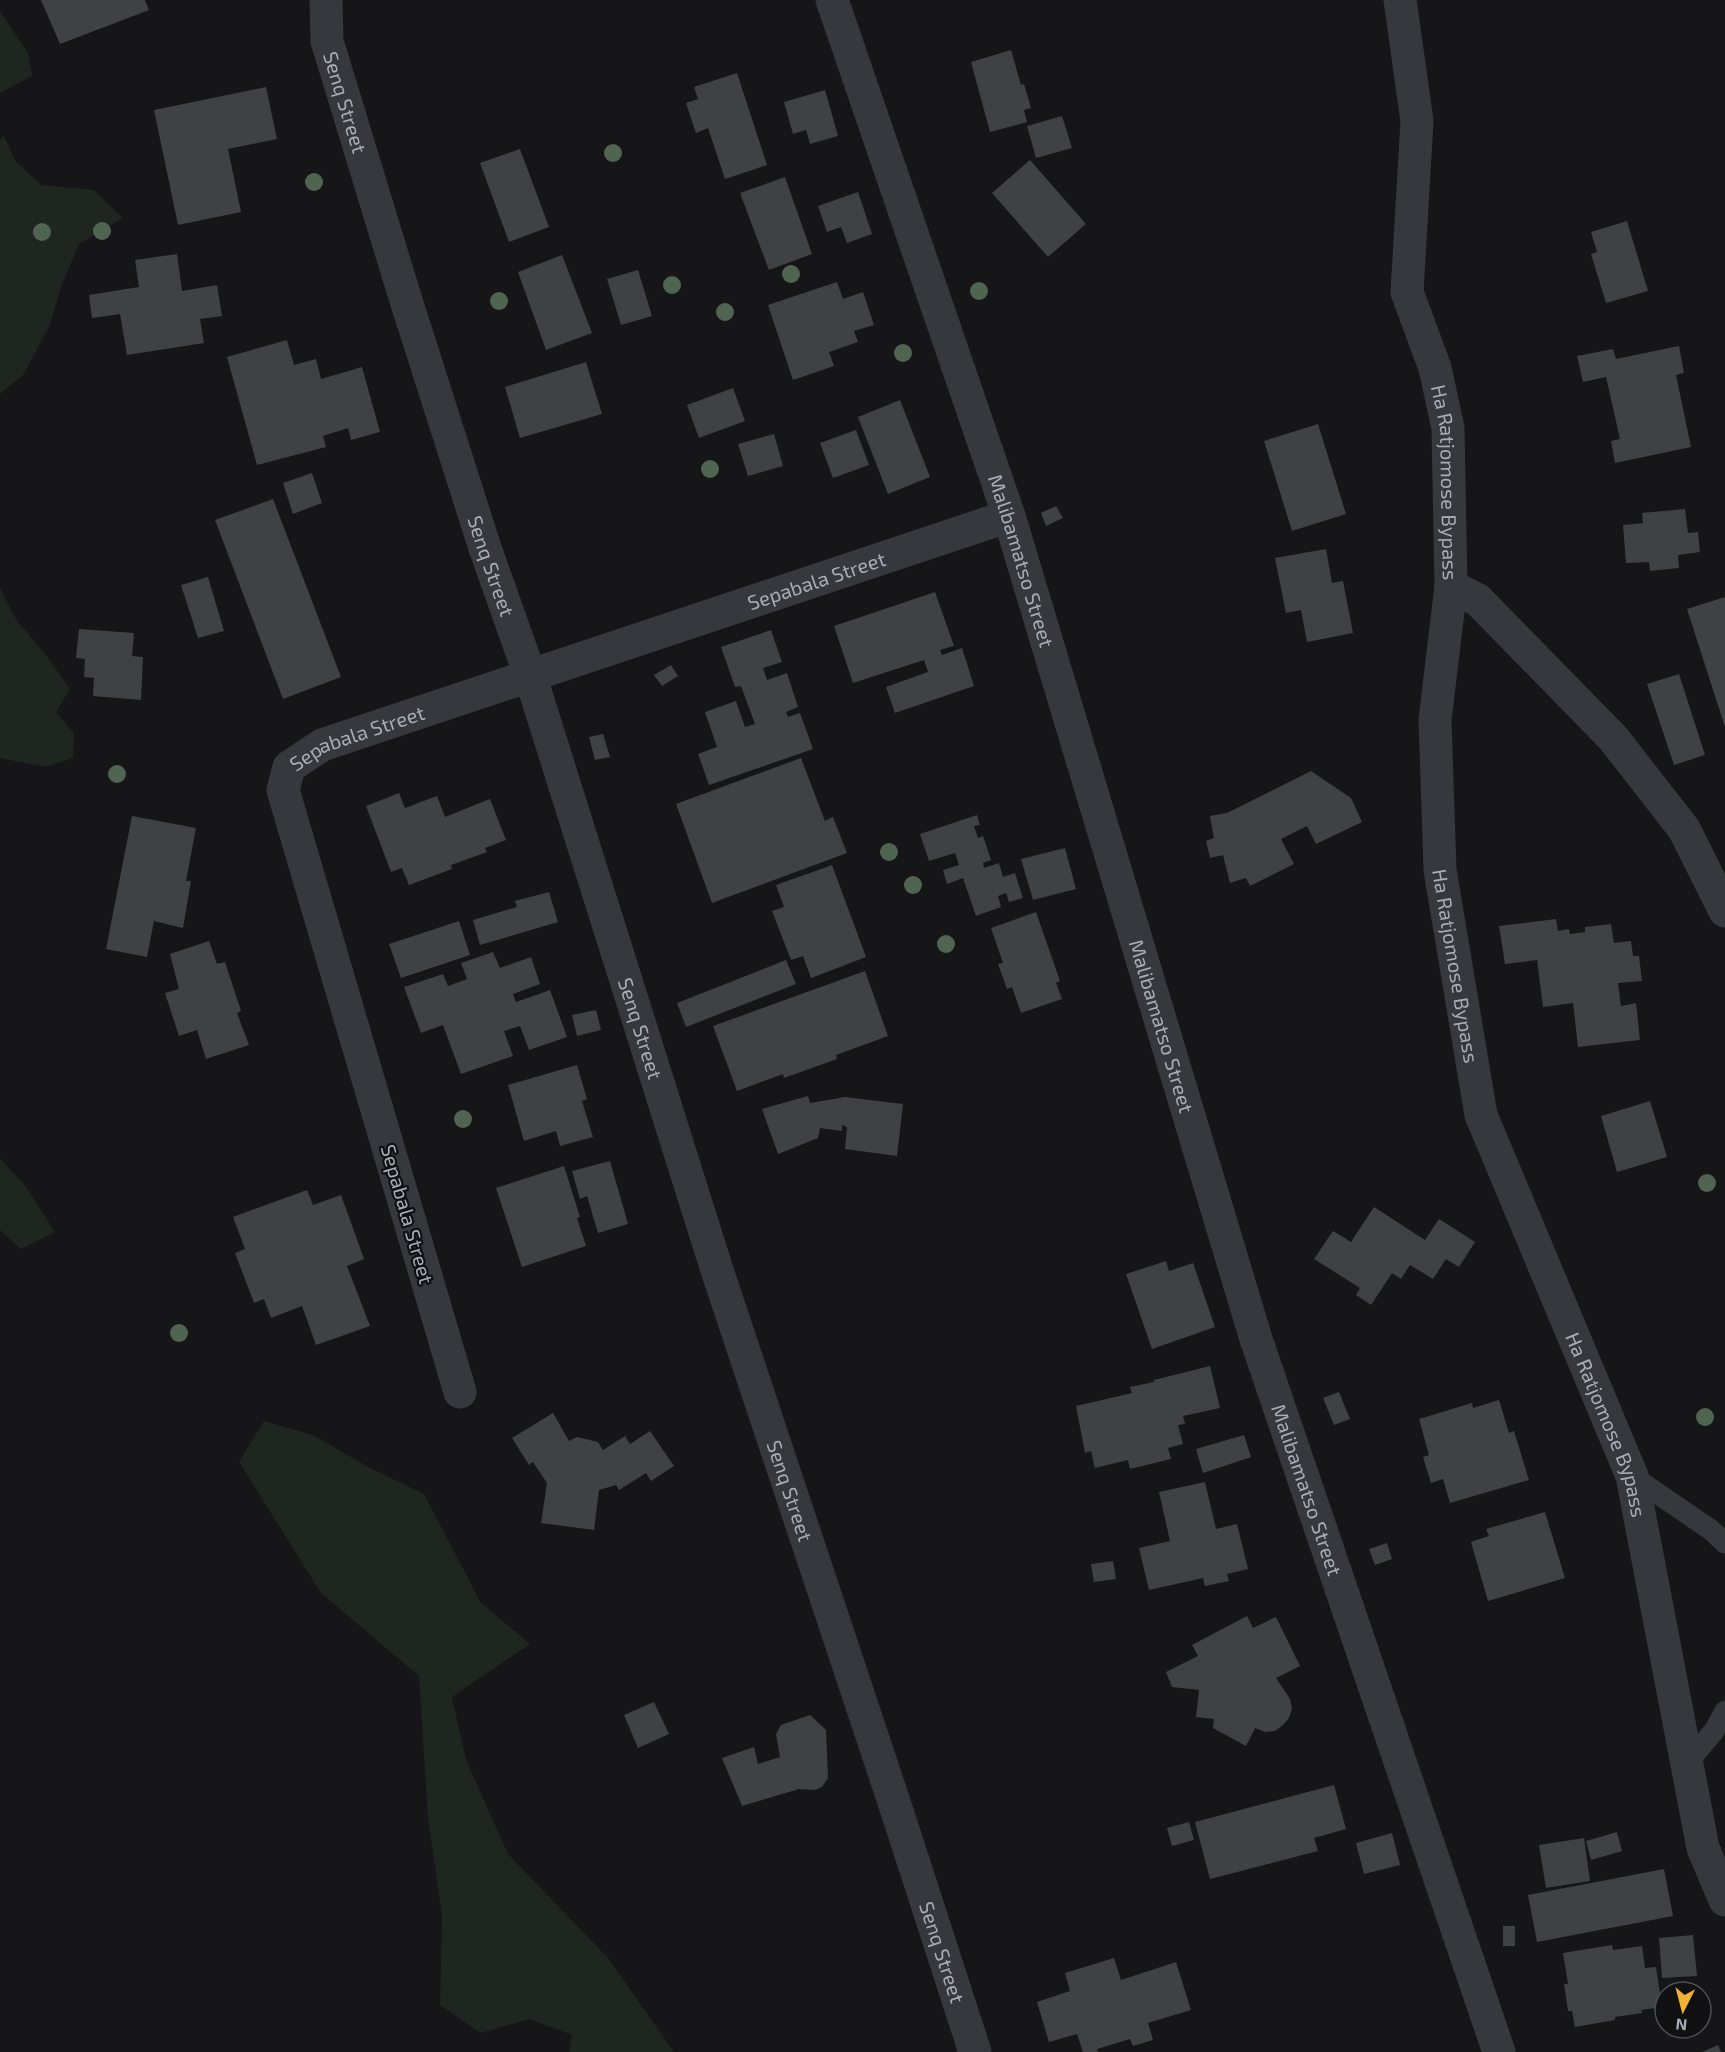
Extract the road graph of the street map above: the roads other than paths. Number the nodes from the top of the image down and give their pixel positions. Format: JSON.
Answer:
{"nodes":[{"id":1,"x":326,"y":0,"type":"edge"},
{"id":2,"x":832,"y":0,"type":"edge"},
{"id":3,"x":1400,"y":0,"type":"edge"},
{"id":4,"x":1009,"y":516,"type":"junction"},
{"id":5,"x":1451,"y":586,"type":"junction"},
{"id":6,"x":530,"y":675,"type":"junction"},
{"id":7,"x":1725,"y":911,"type":"edge"},
{"id":8,"x":460,"y":1392,"type":"dead end"},
{"id":9,"x":1632,"y":1476,"type":"junction"},
{"id":10,"x":1725,"y":1543,"type":"edge"},
{"id":11,"x":1725,"y":1711,"type":"edge"},
{"id":12,"x":1688,"y":1762,"type":"junction"},
{"id":13,"x":1725,"y":1900,"type":"edge"},
{"id":14,"x":975,"y":2052,"type":"edge"},
{"id":15,"x":1499,"y":2052,"type":"edge"}],
"edges":[{"from":1,"to":6,"type":"street","name":"Senq Street"},
{"from":2,"to":4,"type":"street","name":"Malibamatso Street"},
{"from":3,"to":5,"type":"street","name":"Ha Ratjomose Bypass"},
{"from":4,"to":6,"type":"street","name":"Sepabala Street"},
{"from":4,"to":15,"type":"street","name":"Malibamatso Street"},
{"from":5,"to":7,"type":"street"},
{"from":5,"to":9,"type":"street","name":"Ha Ratjomose Bypass"},
{"from":6,"to":8,"type":"street","name":"Sepabala Street"},
{"from":6,"to":14,"type":"street","name":"Senq Street"},
{"from":9,"to":10,"type":"lane"},
{"from":9,"to":12,"type":"street","name":"Ha Ratjomose Bypass"},
{"from":11,"to":12,"type":"lane"},
{"from":12,"to":13,"type":"street","name":"Ha Ratjomose Bypass"}]}
